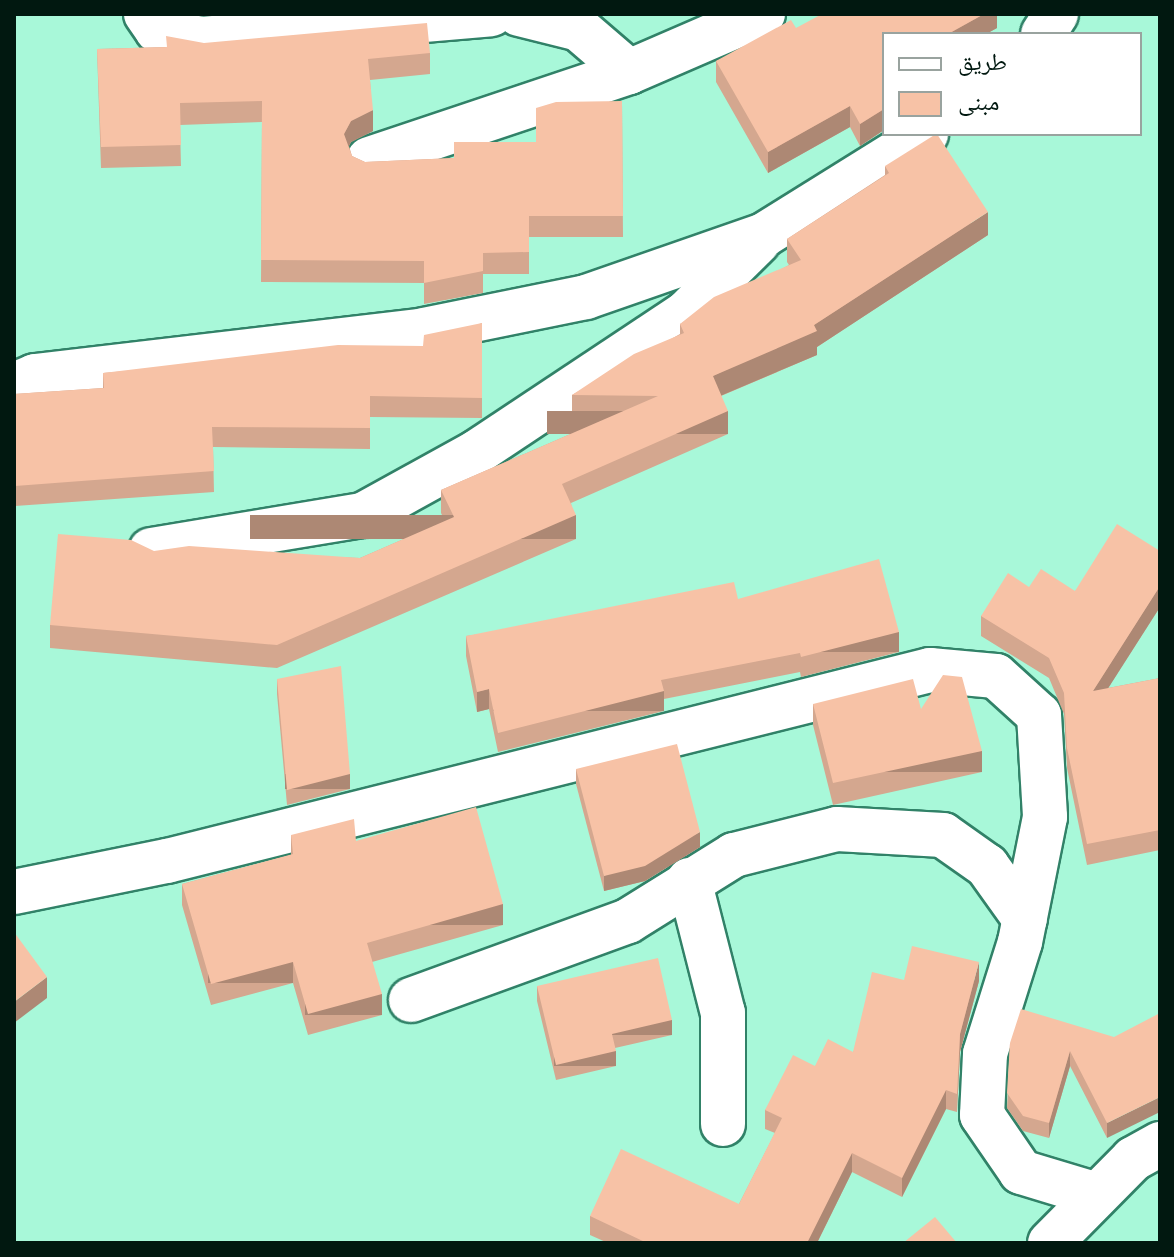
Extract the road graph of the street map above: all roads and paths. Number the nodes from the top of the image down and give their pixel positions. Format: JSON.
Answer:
{"nodes":[{"id":1,"x":146,"y":14,"type":"edge"},
{"id":2,"x":491,"y":14,"type":"edge"},
{"id":3,"x":519,"y":14,"type":"edge"},
{"id":4,"x":763,"y":14,"type":"edge"},
{"id":5,"x":1056,"y":14,"type":"edge"},
{"id":6,"x":1044,"y":32,"type":"edge"},
{"id":7,"x":629,"y":72,"type":"junction"},
{"id":8,"x":923,"y":136,"type":"edge"},
{"id":9,"x":369,"y":159,"type":"edge"},
{"id":10,"x":764,"y":235,"type":"junction"},
{"id":11,"x":21,"y":380,"type":"edge"},
{"id":12,"x":151,"y":550,"type":"edge"},
{"id":13,"x":689,"y":880,"type":"junction"},
{"id":14,"x":14,"y":892,"type":"edge"},
{"id":15,"x":1025,"y":919,"type":"junction"},
{"id":16,"x":411,"y":1000,"type":"dead end"},
{"id":17,"x":723,"y":1124,"type":"dead end"},
{"id":18,"x":1160,"y":1144,"type":"edge"},
{"id":19,"x":1097,"y":1195,"type":"junction"},
{"id":20,"x":1050,"y":1243,"type":"edge"}],
"edges":[{"from":1,"to":2,"type":"street"},
{"from":3,"to":7,"type":"street"},
{"from":4,"to":7,"type":"street"},
{"from":5,"to":6,"type":"street"},
{"from":7,"to":9,"type":"street"},
{"from":8,"to":10,"type":"street"},
{"from":10,"to":11,"type":"street"},
{"from":10,"to":12,"type":"street"},
{"from":13,"to":15,"type":"street"},
{"from":13,"to":16,"type":"street"},
{"from":13,"to":17,"type":"street"},
{"from":14,"to":15,"type":"street"},
{"from":15,"to":19,"type":"street"},
{"from":18,"to":19,"type":"street"},
{"from":19,"to":20,"type":"street"}]}
